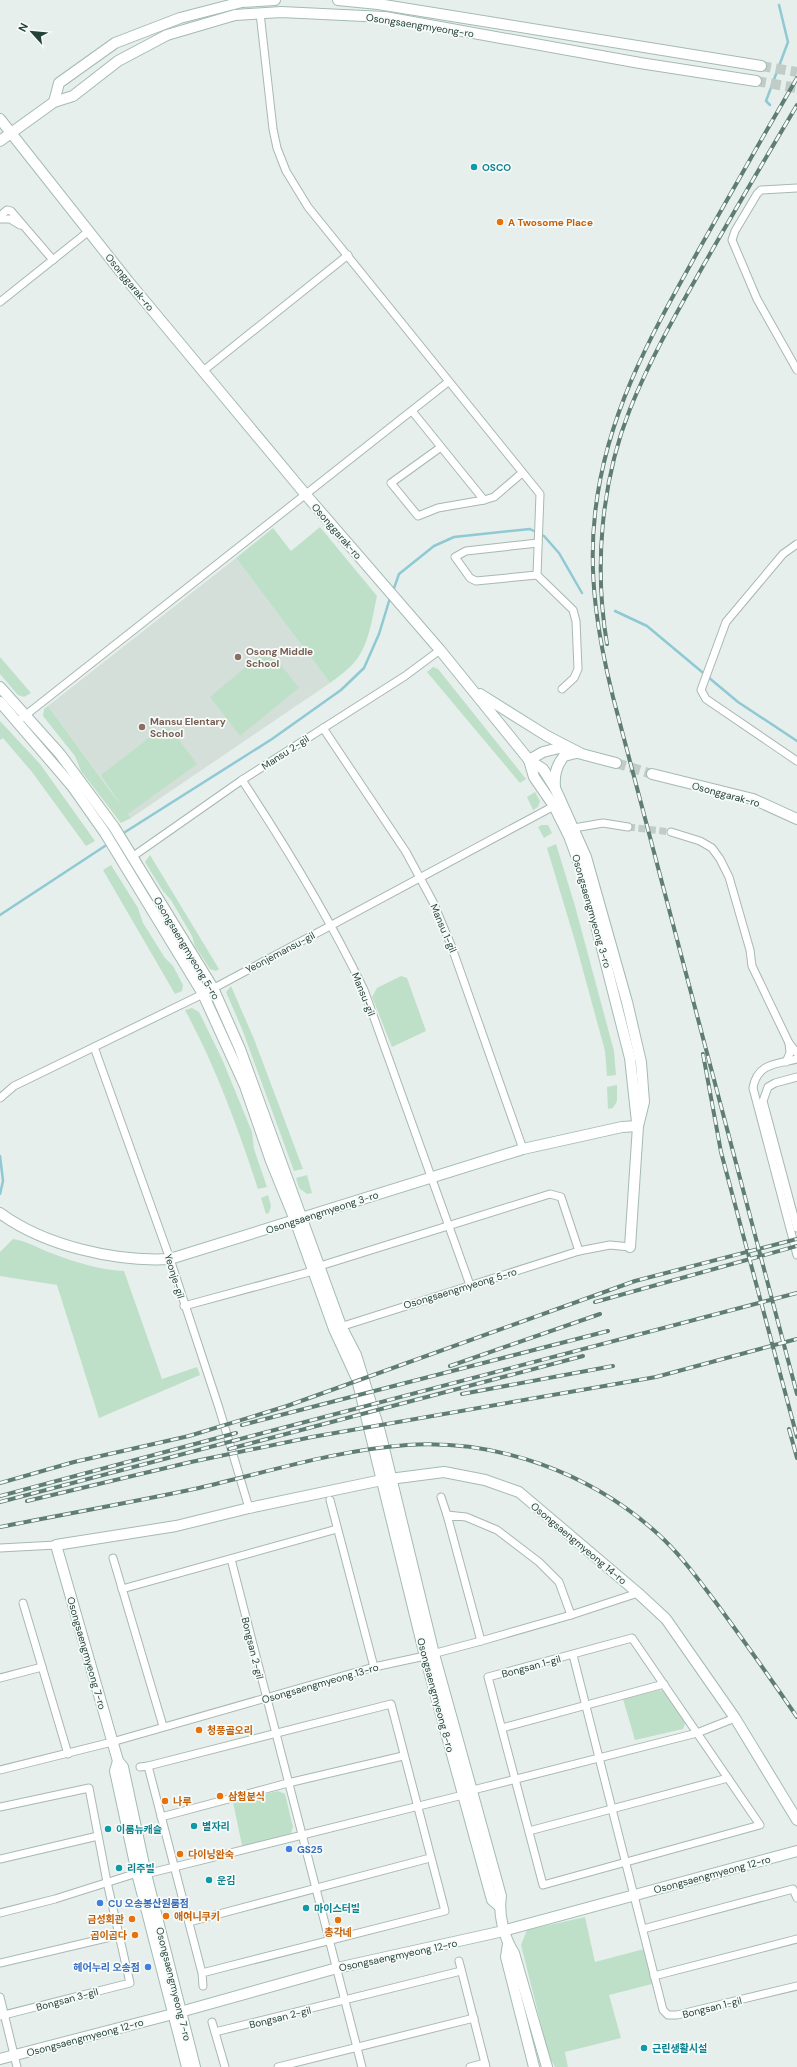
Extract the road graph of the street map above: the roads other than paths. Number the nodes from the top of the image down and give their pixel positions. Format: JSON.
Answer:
{"nodes":[{"id":1,"x":275,"y":0,"type":"edge"},
{"id":2,"x":338,"y":0,"type":"edge"},
{"id":3,"x":260,"y":13,"type":"junction"},
{"id":4,"x":761,"y":66,"type":"tunnel mouth"},
{"id":5,"x":756,"y":81,"type":"tunnel mouth"},
{"id":6,"x":54,"y":102,"type":"junction"},
{"id":7,"x":0,"y":118,"type":"edge"},
{"id":8,"x":11,"y":132,"type":"junction"},
{"id":9,"x":0,"y":141,"type":"edge"},
{"id":10,"x":797,"y":188,"type":"edge"},
{"id":11,"x":0,"y":216,"type":"edge"},
{"id":12,"x":0,"y":219,"type":"edge"},
{"id":13,"x":22,"y":226,"type":"junction"},
{"id":14,"x":89,"y":230,"type":"junction"},
{"id":15,"x":348,"y":255,"type":"junction"},
{"id":16,"x":53,"y":260,"type":"junction"},
{"id":17,"x":0,"y":302,"type":"edge"},
{"id":18,"x":797,"y":370,"type":"edge"},
{"id":19,"x":203,"y":371,"type":"junction"},
{"id":20,"x":448,"y":382,"type":"junction"},
{"id":21,"x":412,"y":411,"type":"junction"},
{"id":22,"x":440,"y":447,"type":"junction"},
{"id":23,"x":522,"y":473,"type":"junction"},
{"id":24,"x":306,"y":495,"type":"junction"},
{"id":25,"x":484,"y":500,"type":"junction"},
{"id":26,"x":538,"y":541,"type":"junction"},
{"id":27,"x":797,"y":544,"type":"edge"},
{"id":28,"x":536,"y":575,"type":"junction"},
{"id":29,"x":440,"y":650,"type":"junction"},
{"id":30,"x":0,"y":687,"type":"edge"},
{"id":31,"x":470,"y":687,"type":"junction"},
{"id":32,"x":562,"y":689,"type":"dead end"},
{"id":33,"x":0,"y":702,"type":"edge"},
{"id":34,"x":21,"y":719,"type":"junction"},
{"id":35,"x":323,"y":728,"type":"junction"},
{"id":36,"x":580,"y":753,"type":"junction"},
{"id":37,"x":529,"y":760,"type":"junction"},
{"id":38,"x":797,"y":760,"type":"edge"},
{"id":39,"x":616,"y":763,"type":"tunnel mouth"},
{"id":40,"x":652,"y":774,"type":"tunnel mouth"},
{"id":41,"x":242,"y":780,"type":"junction"},
{"id":42,"x":555,"y":788,"type":"junction"},
{"id":43,"x":554,"y":806,"type":"junction"},
{"id":44,"x":797,"y":819,"type":"edge"},
{"id":45,"x":628,"y":826,"type":"tunnel mouth"},
{"id":46,"x":574,"y":828,"type":"junction"},
{"id":47,"x":671,"y":832,"type":"tunnel mouth"},
{"id":48,"x":132,"y":857,"type":"junction"},
{"id":49,"x":421,"y":878,"type":"junction"},
{"id":50,"x":332,"y":924,"type":"junction"},
{"id":51,"x":213,"y":988,"type":"junction"},
{"id":52,"x":203,"y":994,"type":"junction"},
{"id":53,"x":789,"y":1043,"type":"junction"},
{"id":54,"x":94,"y":1047,"type":"junction"},
{"id":55,"x":797,"y":1052,"type":"edge"},
{"id":56,"x":797,"y":1059,"type":"edge"},
{"id":57,"x":786,"y":1062,"type":"junction"},
{"id":58,"x":797,"y":1077,"type":"edge"},
{"id":59,"x":3,"y":1096,"type":"edge"},
{"id":60,"x":638,"y":1126,"type":"junction"},
{"id":61,"x":523,"y":1149,"type":"junction"},
{"id":62,"x":431,"y":1177,"type":"junction"},
{"id":63,"x":0,"y":1214,"type":"edge"},
{"id":64,"x":299,"y":1219,"type":"junction"},
{"id":65,"x":449,"y":1226,"type":"junction"},
{"id":66,"x":797,"y":1228,"type":"edge"},
{"id":67,"x":630,"y":1247,"type":"joint"},
{"id":68,"x":579,"y":1251,"type":"junction"},
{"id":69,"x":797,"y":1255,"type":"edge"},
{"id":70,"x":170,"y":1259,"type":"junction"},
{"id":71,"x":316,"y":1268,"type":"junction"},
{"id":72,"x":470,"y":1285,"type":"junction"},
{"id":73,"x":184,"y":1306,"type":"junction"},
{"id":74,"x":338,"y":1327,"type":"junction"},
{"id":75,"x":387,"y":1479,"type":"junction"},
{"id":76,"x":441,"y":1497,"type":"dead end"},
{"id":77,"x":330,"y":1500,"type":"dead end"},
{"id":78,"x":248,"y":1508,"type":"junction"},
{"id":79,"x":447,"y":1515,"type":"junction"},
{"id":80,"x":337,"y":1529,"type":"junction"},
{"id":81,"x":56,"y":1546,"type":"junction"},
{"id":82,"x":0,"y":1548,"type":"edge"},
{"id":83,"x":113,"y":1558,"type":"dead end"},
{"id":84,"x":231,"y":1559,"type":"junction"},
{"id":85,"x":122,"y":1589,"type":"junction"},
{"id":86,"x":638,"y":1593,"type":"junction"},
{"id":87,"x":22,"y":1603,"type":"dead end"},
{"id":88,"x":571,"y":1616,"type":"junction"},
{"id":89,"x":481,"y":1641,"type":"junction"},
{"id":90,"x":430,"y":1655,"type":"junction"},
{"id":91,"x":573,"y":1655,"type":"junction"},
{"id":92,"x":42,"y":1667,"type":"junction"},
{"id":93,"x":374,"y":1667,"type":"junction"},
{"id":94,"x":0,"y":1678,"type":"edge"},
{"id":95,"x":664,"y":1684,"type":"junction"},
{"id":96,"x":266,"y":1699,"type":"junction"},
{"id":97,"x":586,"y":1704,"type":"junction"},
{"id":98,"x":735,"y":1718,"type":"junction"},
{"id":99,"x":163,"y":1726,"type":"junction"},
{"id":100,"x":502,"y":1728,"type":"junction"},
{"id":101,"x":697,"y":1732,"type":"junction"},
{"id":102,"x":276,"y":1734,"type":"junction"},
{"id":103,"x":112,"y":1742,"type":"junction"},
{"id":104,"x":68,"y":1754,"type":"junction"},
{"id":105,"x":403,"y":1756,"type":"junction"},
{"id":106,"x":599,"y":1758,"type":"junction"},
{"id":107,"x":148,"y":1766,"type":"junction"},
{"id":108,"x":140,"y":1767,"type":"dead end"},
{"id":109,"x":0,"y":1770,"type":"edge"},
{"id":110,"x":728,"y":1778,"type":"junction"},
{"id":111,"x":515,"y":1780,"type":"junction"},
{"id":112,"x":288,"y":1783,"type":"junction"},
{"id":113,"x":473,"y":1790,"type":"junction"},
{"id":114,"x":463,"y":1794,"type":"junction"},
{"id":115,"x":0,"y":1807,"type":"edge"},
{"id":116,"x":418,"y":1807,"type":"junction"},
{"id":117,"x":612,"y":1809,"type":"junction"},
{"id":118,"x":162,"y":1817,"type":"junction"},
{"id":119,"x":797,"y":1820,"type":"edge"},
{"id":120,"x":529,"y":1831,"type":"junction"},
{"id":121,"x":302,"y":1835,"type":"junction"},
{"id":122,"x":98,"y":1836,"type":"junction"},
{"id":123,"x":797,"y":1851,"type":"edge"},
{"id":124,"x":430,"y":1858,"type":"junction"},
{"id":125,"x":0,"y":1859,"type":"edge"},
{"id":126,"x":626,"y":1861,"type":"junction"},
{"id":127,"x":174,"y":1868,"type":"junction"},
{"id":128,"x":142,"y":1874,"type":"junction"},
{"id":129,"x":107,"y":1882,"type":"junction"},
{"id":130,"x":316,"y":1888,"type":"junction"},
{"id":131,"x":634,"y":1896,"type":"junction"},
{"id":132,"x":797,"y":1898,"type":"edge"},
{"id":133,"x":499,"y":1906,"type":"junction"},
{"id":134,"x":0,"y":1913,"type":"edge"},
{"id":135,"x":189,"y":1922,"type":"junction"},
{"id":136,"x":643,"y":1930,"type":"junction"},
{"id":137,"x":505,"y":1931,"type":"junction"},
{"id":138,"x":119,"y":1935,"type":"junction"},
{"id":139,"x":797,"y":1939,"type":"edge"},
{"id":140,"x":330,"y":1940,"type":"junction"},
{"id":141,"x":508,"y":1944,"type":"junction"},
{"id":142,"x":459,"y":1961,"type":"dead end"},
{"id":143,"x":0,"y":1963,"type":"edge"},
{"id":144,"x":337,"y":1968,"type":"junction"},
{"id":145,"x":461,"y":1970,"type":"junction"},
{"id":146,"x":202,"y":1973,"type":"junction"},
{"id":147,"x":654,"y":1976,"type":"junction"},
{"id":148,"x":203,"y":1986,"type":"dead end"},
{"id":149,"x":797,"y":1986,"type":"edge"},
{"id":150,"x":0,"y":1997,"type":"edge"},
{"id":151,"x":345,"y":2001,"type":"junction"},
{"id":152,"x":177,"y":2013,"type":"junction"},
{"id":153,"x":2,"y":2016,"type":"edge"},
{"id":154,"x":474,"y":2018,"type":"junction"},
{"id":155,"x":212,"y":2022,"type":"dead end"},
{"id":156,"x":215,"y":2032,"type":"junction"},
{"id":157,"x":358,"y":2048,"type":"junction"},
{"id":158,"x":14,"y":2055,"type":"junction"},
{"id":159,"x":0,"y":2059,"type":"edge"},
{"id":160,"x":486,"y":2065,"type":"edge"},
{"id":161,"x":17,"y":2067,"type":"edge"},
{"id":162,"x":186,"y":2067,"type":"edge"},
{"id":163,"x":195,"y":2067,"type":"edge"},
{"id":164,"x":225,"y":2067,"type":"edge"},
{"id":165,"x":278,"y":2067,"type":"edge"},
{"id":166,"x":362,"y":2067,"type":"edge"},
{"id":167,"x":470,"y":2067,"type":"edge"},
{"id":168,"x":534,"y":2067,"type":"edge"},
{"id":169,"x":547,"y":2067,"type":"edge"}],
"edges":[{"from":1,"to":6,"type":"street"},
{"from":2,"to":4,"type":"street","name":"Osongsaengmyeong-ro"},
{"from":3,"to":5,"type":"street","name":"Osongsaengmyeong-ro"},
{"from":3,"to":6,"type":"street","name":"Osongsaengmyeong-ro"},
{"from":3,"to":15,"type":"street"},
{"from":6,"to":8,"type":"street","name":"Osongsaengmyeong-ro"},
{"from":7,"to":8,"type":"street","name":"Osonggarak-ro"},
{"from":8,"to":9,"type":"street","name":"Osongsaengmyeong-ro"},
{"from":8,"to":14,"type":"street","name":"Osonggarak-ro"},
{"from":10,"to":18,"type":"street"},
{"from":11,"to":13,"type":"street"},
{"from":12,"to":13,"type":"street"},
{"from":13,"to":16,"type":"street"},
{"from":14,"to":16,"type":"street"},
{"from":14,"to":19,"type":"street","name":"Osonggarak-ro"},
{"from":15,"to":19,"type":"street"},
{"from":15,"to":20,"type":"street"},
{"from":16,"to":17,"type":"street"},
{"from":19,"to":24,"type":"street","name":"Osonggarak-ro"},
{"from":20,"to":21,"type":"street"},
{"from":20,"to":23,"type":"street"},
{"from":21,"to":22,"type":"street"},
{"from":21,"to":24,"type":"street"},
{"from":22,"to":25,"type":"street"},
{"from":22,"to":25,"type":"street"},
{"from":23,"to":25,"type":"street"},
{"from":23,"to":26,"type":"street"},
{"from":24,"to":29,"type":"street","name":"Osonggarak-ro"},
{"from":24,"to":34,"type":"street"},
{"from":26,"to":28,"type":"street"},
{"from":26,"to":28,"type":"street"},
{"from":27,"to":38,"type":"street"},
{"from":28,"to":32,"type":"street"},
{"from":29,"to":31,"type":"street","name":"Osonggarak-ro"},
{"from":29,"to":35,"type":"street","name":"Mansu 2-gil"},
{"from":30,"to":34,"type":"street","name":"Osongsaengmyeong 5-ro"},
{"from":31,"to":36,"type":"street"},
{"from":31,"to":37,"type":"street","name":"Osonggarak-ro"},
{"from":33,"to":34,"type":"street","name":"Osongsaengmyeong 5-ro"},
{"from":34,"to":48,"type":"street","name":"Osongsaengmyeong 5-ro"},
{"from":34,"to":52,"type":"street","name":"Osongsaengmyeong 5-ro"},
{"from":35,"to":41,"type":"street","name":"Mansu 2-gil"},
{"from":35,"to":49,"type":"street","name":"Mansu 1-gil"},
{"from":36,"to":37,"type":"street"},
{"from":36,"to":39,"type":"street"},
{"from":36,"to":42,"type":"street"},
{"from":37,"to":42,"type":"street","name":"Osongsaengmyeong 3-ro"},
{"from":37,"to":43,"type":"street","name":"Osongsaengmyeong 3-ro"},
{"from":40,"to":44,"type":"street","name":"Osonggarak-ro"},
{"from":41,"to":48,"type":"street","name":"Mansu 2-gil"},
{"from":41,"to":50,"type":"street","name":"Mansu-gil"},
{"from":42,"to":46,"type":"street","name":"Osongsaengmyeong 3-ro"},
{"from":43,"to":49,"type":"street","name":"Yeonjemansu-gil"},
{"from":43,"to":60,"type":"street","name":"Osongsaengmyeong 3-ro"},
{"from":45,"to":46,"type":"street"},
{"from":46,"to":60,"type":"street","name":"Osongsaengmyeong 3-ro"},
{"from":47,"to":53,"type":"street"},
{"from":48,"to":51,"type":"street","name":"Osongsaengmyeong 5-ro"},
{"from":49,"to":50,"type":"street","name":"Yeonjemansu-gil"},
{"from":49,"to":61,"type":"street","name":"Mansu 1-gil"},
{"from":50,"to":51,"type":"street","name":"Yeonjemansu-gil"},
{"from":50,"to":62,"type":"street","name":"Mansu-gil"},
{"from":51,"to":52,"type":"street","name":"Yeonjemansu-gil"},
{"from":51,"to":64,"type":"street","name":"Osongsaengmyeong 5-ro"},
{"from":52,"to":54,"type":"street","name":"Yeonjemansu-gil"},
{"from":52,"to":64,"type":"street","name":"Osongsaengmyeong 5-ro"},
{"from":53,"to":55,"type":"street"},
{"from":53,"to":57,"type":"street"},
{"from":54,"to":59,"type":"street","name":"Yeonjemansu-gil"},
{"from":54,"to":70,"type":"street","name":"Yeonje-gil"},
{"from":56,"to":57,"type":"street"},
{"from":57,"to":69,"type":"street"},
{"from":58,"to":66,"type":"street"},
{"from":60,"to":61,"type":"street","name":"Osongsaengmyeong 3-ro"},
{"from":60,"to":67,"type":"street","name":"Osongsaengmyeong 5-ro"},
{"from":61,"to":62,"type":"street","name":"Osongsaengmyeong 3-ro"},
{"from":62,"to":64,"type":"street","name":"Osongsaengmyeong 3-ro"},
{"from":62,"to":65,"type":"street","name":"Mansu-gil"},
{"from":63,"to":70,"type":"street","name":"Osongsaengmyeong 3-ro"},
{"from":64,"to":70,"type":"street","name":"Osongsaengmyeong 3-ro"},
{"from":64,"to":71,"type":"street","name":"Osongsaengmyeong 5-ro"},
{"from":65,"to":68,"type":"street"},
{"from":65,"to":71,"type":"street"},
{"from":65,"to":72,"type":"street","name":"Mansu-gil"},
{"from":67,"to":68,"type":"street","name":"Osongsaengmyeong 5-ro"},
{"from":68,"to":72,"type":"street","name":"Osongsaengmyeong 5-ro"},
{"from":70,"to":73,"type":"street","name":"Yeonje-gil"},
{"from":71,"to":73,"type":"street"},
{"from":71,"to":74,"type":"street","name":"Osongsaengmyeong 5-ro"},
{"from":72,"to":74,"type":"street","name":"Osongsaengmyeong 5-ro"},
{"from":73,"to":78,"type":"street","name":"Yeonje-gil"},
{"from":74,"to":75,"type":"street","name":"Osongsaengmyeong 8-ro"},
{"from":75,"to":78,"type":"street","name":"Osongsaengmyeong 14-ro"},
{"from":75,"to":86,"type":"street","name":"Osongsaengmyeong 14-ro"},
{"from":75,"to":90,"type":"street","name":"Osongsaengmyeong 8-ro"},
{"from":76,"to":79,"type":"street"},
{"from":77,"to":80,"type":"street"},
{"from":78,"to":81,"type":"street","name":"Osongsaengmyeong 14-ro"},
{"from":79,"to":88,"type":"street"},
{"from":79,"to":89,"type":"street"},
{"from":80,"to":84,"type":"street"},
{"from":80,"to":93,"type":"street"},
{"from":81,"to":82,"type":"street"},
{"from":81,"to":103,"type":"street","name":"Osongsaengmyeong 7-ro"},
{"from":83,"to":85,"type":"street"},
{"from":84,"to":85,"type":"street"},
{"from":84,"to":96,"type":"street","name":"Bongsan 2-gil"},
{"from":85,"to":99,"type":"street"},
{"from":86,"to":88,"type":"street","name":"Osongsaengmyeong 13-ro"},
{"from":86,"to":98,"type":"street","name":"Osongsaengmyeong 14-ro"},
{"from":87,"to":92,"type":"street"},
{"from":88,"to":89,"type":"street","name":"Osongsaengmyeong 13-ro"},
{"from":89,"to":90,"type":"street","name":"Osongsaengmyeong 13-ro"},
{"from":90,"to":93,"type":"street","name":"Osongsaengmyeong 13-ro"},
{"from":90,"to":113,"type":"street","name":"Osongsaengmyeong 8-ro"},
{"from":90,"to":114,"type":"street","name":"Osongsaengmyeong 8-ro"},
{"from":91,"to":95,"type":"street","name":"Bongsan 1-gil"},
{"from":91,"to":97,"type":"street","name":"Bongsan 1-gil"},
{"from":91,"to":100,"type":"street","name":"Bongsan 1-gil"},
{"from":92,"to":94,"type":"street"},
{"from":92,"to":104,"type":"street"},
{"from":93,"to":96,"type":"street","name":"Osongsaengmyeong 13-ro"},
{"from":95,"to":97,"type":"street"},
{"from":95,"to":101,"type":"street"},
{"from":96,"to":99,"type":"street","name":"Osongsaengmyeong 13-ro"},
{"from":96,"to":102,"type":"street","name":"Bongsan 2-gil"},
{"from":97,"to":100,"type":"street"},
{"from":97,"to":106,"type":"street","name":"Bongsan 1-gil"},
{"from":98,"to":101,"type":"street"},
{"from":98,"to":119,"type":"street","name":"Osongsaengmyeong 14-ro"},
{"from":99,"to":103,"type":"street","name":"Osongsaengmyeong 13-ro"},
{"from":100,"to":111,"type":"street"},
{"from":101,"to":106,"type":"street"},
{"from":101,"to":110,"type":"street"},
{"from":102,"to":105,"type":"street"},
{"from":102,"to":107,"type":"street"},
{"from":102,"to":112,"type":"street","name":"Bongsan 2-gil"},
{"from":103,"to":104,"type":"street","name":"Osongsaengmyeong 13-ro"},
{"from":103,"to":128,"type":"street","name":"Osongsaengmyeong 7-ro"},
{"from":104,"to":109,"type":"street","name":"Osongsaengmyeong 13-ro"},
{"from":105,"to":112,"type":"street"},
{"from":105,"to":116,"type":"street"},
{"from":106,"to":111,"type":"street"},
{"from":106,"to":117,"type":"street","name":"Bongsan 1-gil"},
{"from":107,"to":108,"type":"street"},
{"from":107,"to":118,"type":"street"},
{"from":110,"to":117,"type":"street"},
{"from":110,"to":126,"type":"street"},
{"from":111,"to":113,"type":"street"},
{"from":111,"to":120,"type":"street"},
{"from":112,"to":118,"type":"street"},
{"from":112,"to":121,"type":"street","name":"Bongsan 2-gil"},
{"from":113,"to":133,"type":"street","name":"Osongsaengmyeong 8-ro"},
{"from":114,"to":116,"type":"street"},
{"from":114,"to":133,"type":"street","name":"Osongsaengmyeong 8-ro"},
{"from":115,"to":122,"type":"street"},
{"from":116,"to":121,"type":"street"},
{"from":116,"to":124,"type":"street"},
{"from":117,"to":120,"type":"street"},
{"from":117,"to":126,"type":"street","name":"Bongsan 1-gil"},
{"from":118,"to":127,"type":"street"},
{"from":120,"to":126,"type":"street"},
{"from":121,"to":127,"type":"street"},
{"from":121,"to":130,"type":"street","name":"Bongsan 2-gil"},
{"from":122,"to":125,"type":"street"},
{"from":122,"to":129,"type":"street"},
{"from":123,"to":131,"type":"street","name":"Osongsaengmyeong 12-ro"},
{"from":124,"to":130,"type":"street"},
{"from":124,"to":140,"type":"street"},
{"from":126,"to":131,"type":"street","name":"Bongsan 1-gil"},
{"from":127,"to":128,"type":"street"},
{"from":127,"to":135,"type":"street"},
{"from":128,"to":129,"type":"street"},
{"from":128,"to":152,"type":"street","name":"Osongsaengmyeong 7-ro"},
{"from":129,"to":134,"type":"street"},
{"from":129,"to":138,"type":"street"},
{"from":130,"to":135,"type":"street"},
{"from":130,"to":140,"type":"street","name":"Bongsan 2-gil"},
{"from":131,"to":136,"type":"street","name":"Bongsan 1-gil"},
{"from":131,"to":137,"type":"street","name":"Osongsaengmyeong 12-ro"},
{"from":132,"to":136,"type":"street"},
{"from":133,"to":137,"type":"street","name":"Osongsaengmyeong 8-ro"},
{"from":135,"to":146,"type":"street"},
{"from":136,"to":147,"type":"street","name":"Bongsan 1-gil"},
{"from":137,"to":141,"type":"street","name":"Osongsaengmyeong 8-ro"},
{"from":137,"to":144,"type":"street","name":"Osongsaengmyeong 12-ro"},
{"from":138,"to":143,"type":"street"},
{"from":138,"to":153,"type":"street","name":"Bongsan 3-gil"},
{"from":139,"to":147,"type":"street"},
{"from":140,"to":144,"type":"street","name":"Bongsan 2-gil"},
{"from":140,"to":146,"type":"street"},
{"from":141,"to":168,"type":"street","name":"Osongsaengmyeong 8-ro"},
{"from":141,"to":169,"type":"street","name":"Osongsaengmyeong 8-ro"},
{"from":142,"to":145,"type":"street"},
{"from":144,"to":151,"type":"street","name":"Bongsan 2-gil"},
{"from":144,"to":152,"type":"street","name":"Osongsaengmyeong 12-ro"},
{"from":145,"to":151,"type":"street","name":"Bongsan 2-gil"},
{"from":145,"to":154,"type":"street"},
{"from":146,"to":148,"type":"street"},
{"from":147,"to":149,"type":"street","name":"Bongsan 1-gil"},
{"from":150,"to":153,"type":"street"},
{"from":151,"to":156,"type":"street","name":"Bongsan 2-gil"},
{"from":151,"to":157,"type":"street","name":"Bongsan 2-gil"},
{"from":152,"to":158,"type":"street","name":"Osongsaengmyeong 12-ro"},
{"from":152,"to":162,"type":"street","name":"Osongsaengmyeong 7-ro"},
{"from":152,"to":163,"type":"street","name":"Osongsaengmyeong 7-ro"},
{"from":153,"to":158,"type":"street"},
{"from":154,"to":157,"type":"street"},
{"from":154,"to":160,"type":"street"},
{"from":155,"to":156,"type":"street"},
{"from":156,"to":164,"type":"street"},
{"from":157,"to":165,"type":"street"},
{"from":157,"to":166,"type":"street","name":"Bongsan 2-gil"},
{"from":158,"to":159,"type":"street","name":"Osongsaengmyeong 12-ro"},
{"from":158,"to":161,"type":"street"},
{"from":160,"to":167,"type":"street"}]}
